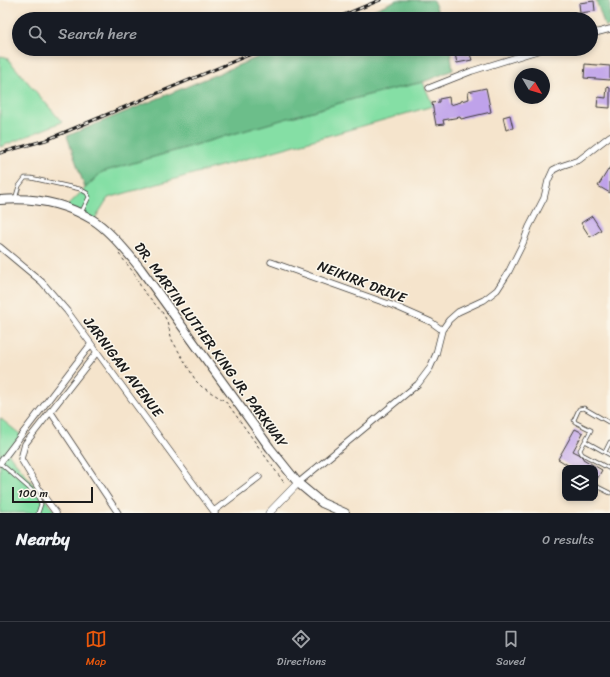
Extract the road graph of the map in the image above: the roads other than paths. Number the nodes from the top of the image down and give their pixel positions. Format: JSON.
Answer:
{"nodes":[{"id":1,"x":610,"y":29,"type":"edge"},
{"id":2,"x":598,"y":32,"type":"edge"},
{"id":3,"x":520,"y":56,"type":"edge"},
{"id":4,"x":429,"y":88,"type":"dead end"},
{"id":5,"x":610,"y":136,"type":"edge"},
{"id":6,"x":15,"y":199,"type":"junction"},
{"id":7,"x":0,"y":200,"type":"edge"},
{"id":8,"x":81,"y":214,"type":"junction"},
{"id":9,"x":0,"y":247,"type":"edge"},
{"id":10,"x":271,"y":262,"type":"dead end"},
{"id":11,"x":442,"y":330,"type":"junction"},
{"id":12,"x":91,"y":344,"type":"junction"},
{"id":13,"x":97,"y":352,"type":"junction"},
{"id":14,"x":50,"y":411,"type":"junction"},
{"id":15,"x":610,"y":423,"type":"edge"},
{"id":16,"x":585,"y":441,"type":"junction"},
{"id":17,"x":610,"y":442,"type":"edge"},
{"id":18,"x":605,"y":452,"type":"junction"},
{"id":19,"x":610,"y":455,"type":"edge"},
{"id":20,"x":0,"y":463,"type":"edge"},
{"id":21,"x":610,"y":469,"type":"edge"},
{"id":22,"x":259,"y":477,"type":"dead end"},
{"id":23,"x":298,"y":483,"type":"junction"},
{"id":24,"x":598,"y":487,"type":"edge"},
{"id":25,"x":610,"y":493,"type":"edge"},
{"id":26,"x":215,"y":512,"type":"edge"},
{"id":27,"x":38,"y":513,"type":"edge"},
{"id":28,"x":56,"y":513,"type":"edge"},
{"id":29,"x":118,"y":513,"type":"edge"},
{"id":30,"x":269,"y":513,"type":"edge"},
{"id":31,"x":345,"y":513,"type":"edge"}],
"edges":[{"from":1,"to":2,"type":"street"},
{"from":3,"to":4,"type":"street"},
{"from":5,"to":11,"type":"street"},
{"from":6,"to":7,"type":"main road","name":"DR. MARTIN LUTHER KING JR. PARKWAY"},
{"from":6,"to":8,"type":"main road","name":"DR. MARTIN LUTHER KING JR. PARKWAY"},
{"from":6,"to":8,"type":"lane"},
{"from":8,"to":23,"type":"main road","name":"DR. MARTIN LUTHER KING JR. PARKWAY"},
{"from":9,"to":12,"type":"street","name":"JARNIGAN AVENUE"},
{"from":10,"to":11,"type":"street","name":"NEIKIRK DRIVE"},
{"from":11,"to":23,"type":"street"},
{"from":12,"to":13,"type":"street","name":"JARNIGAN AVENUE"},
{"from":12,"to":20,"type":"street"},
{"from":13,"to":14,"type":"street"},
{"from":13,"to":26,"type":"street","name":"JARNIGAN AVENUE"},
{"from":14,"to":28,"type":"street"},
{"from":14,"to":29,"type":"street"},
{"from":15,"to":16,"type":"lane"},
{"from":16,"to":18,"type":"lane"},
{"from":16,"to":21,"type":"lane"},
{"from":17,"to":18,"type":"lane"},
{"from":18,"to":19,"type":"lane"},
{"from":20,"to":27,"type":"lane"},
{"from":22,"to":26,"type":"street"},
{"from":23,"to":30,"type":"street"},
{"from":23,"to":31,"type":"main road","name":"DR. MARTIN LUTHER KING JR. PARKWAY"},
{"from":24,"to":25,"type":"lane"}]}
